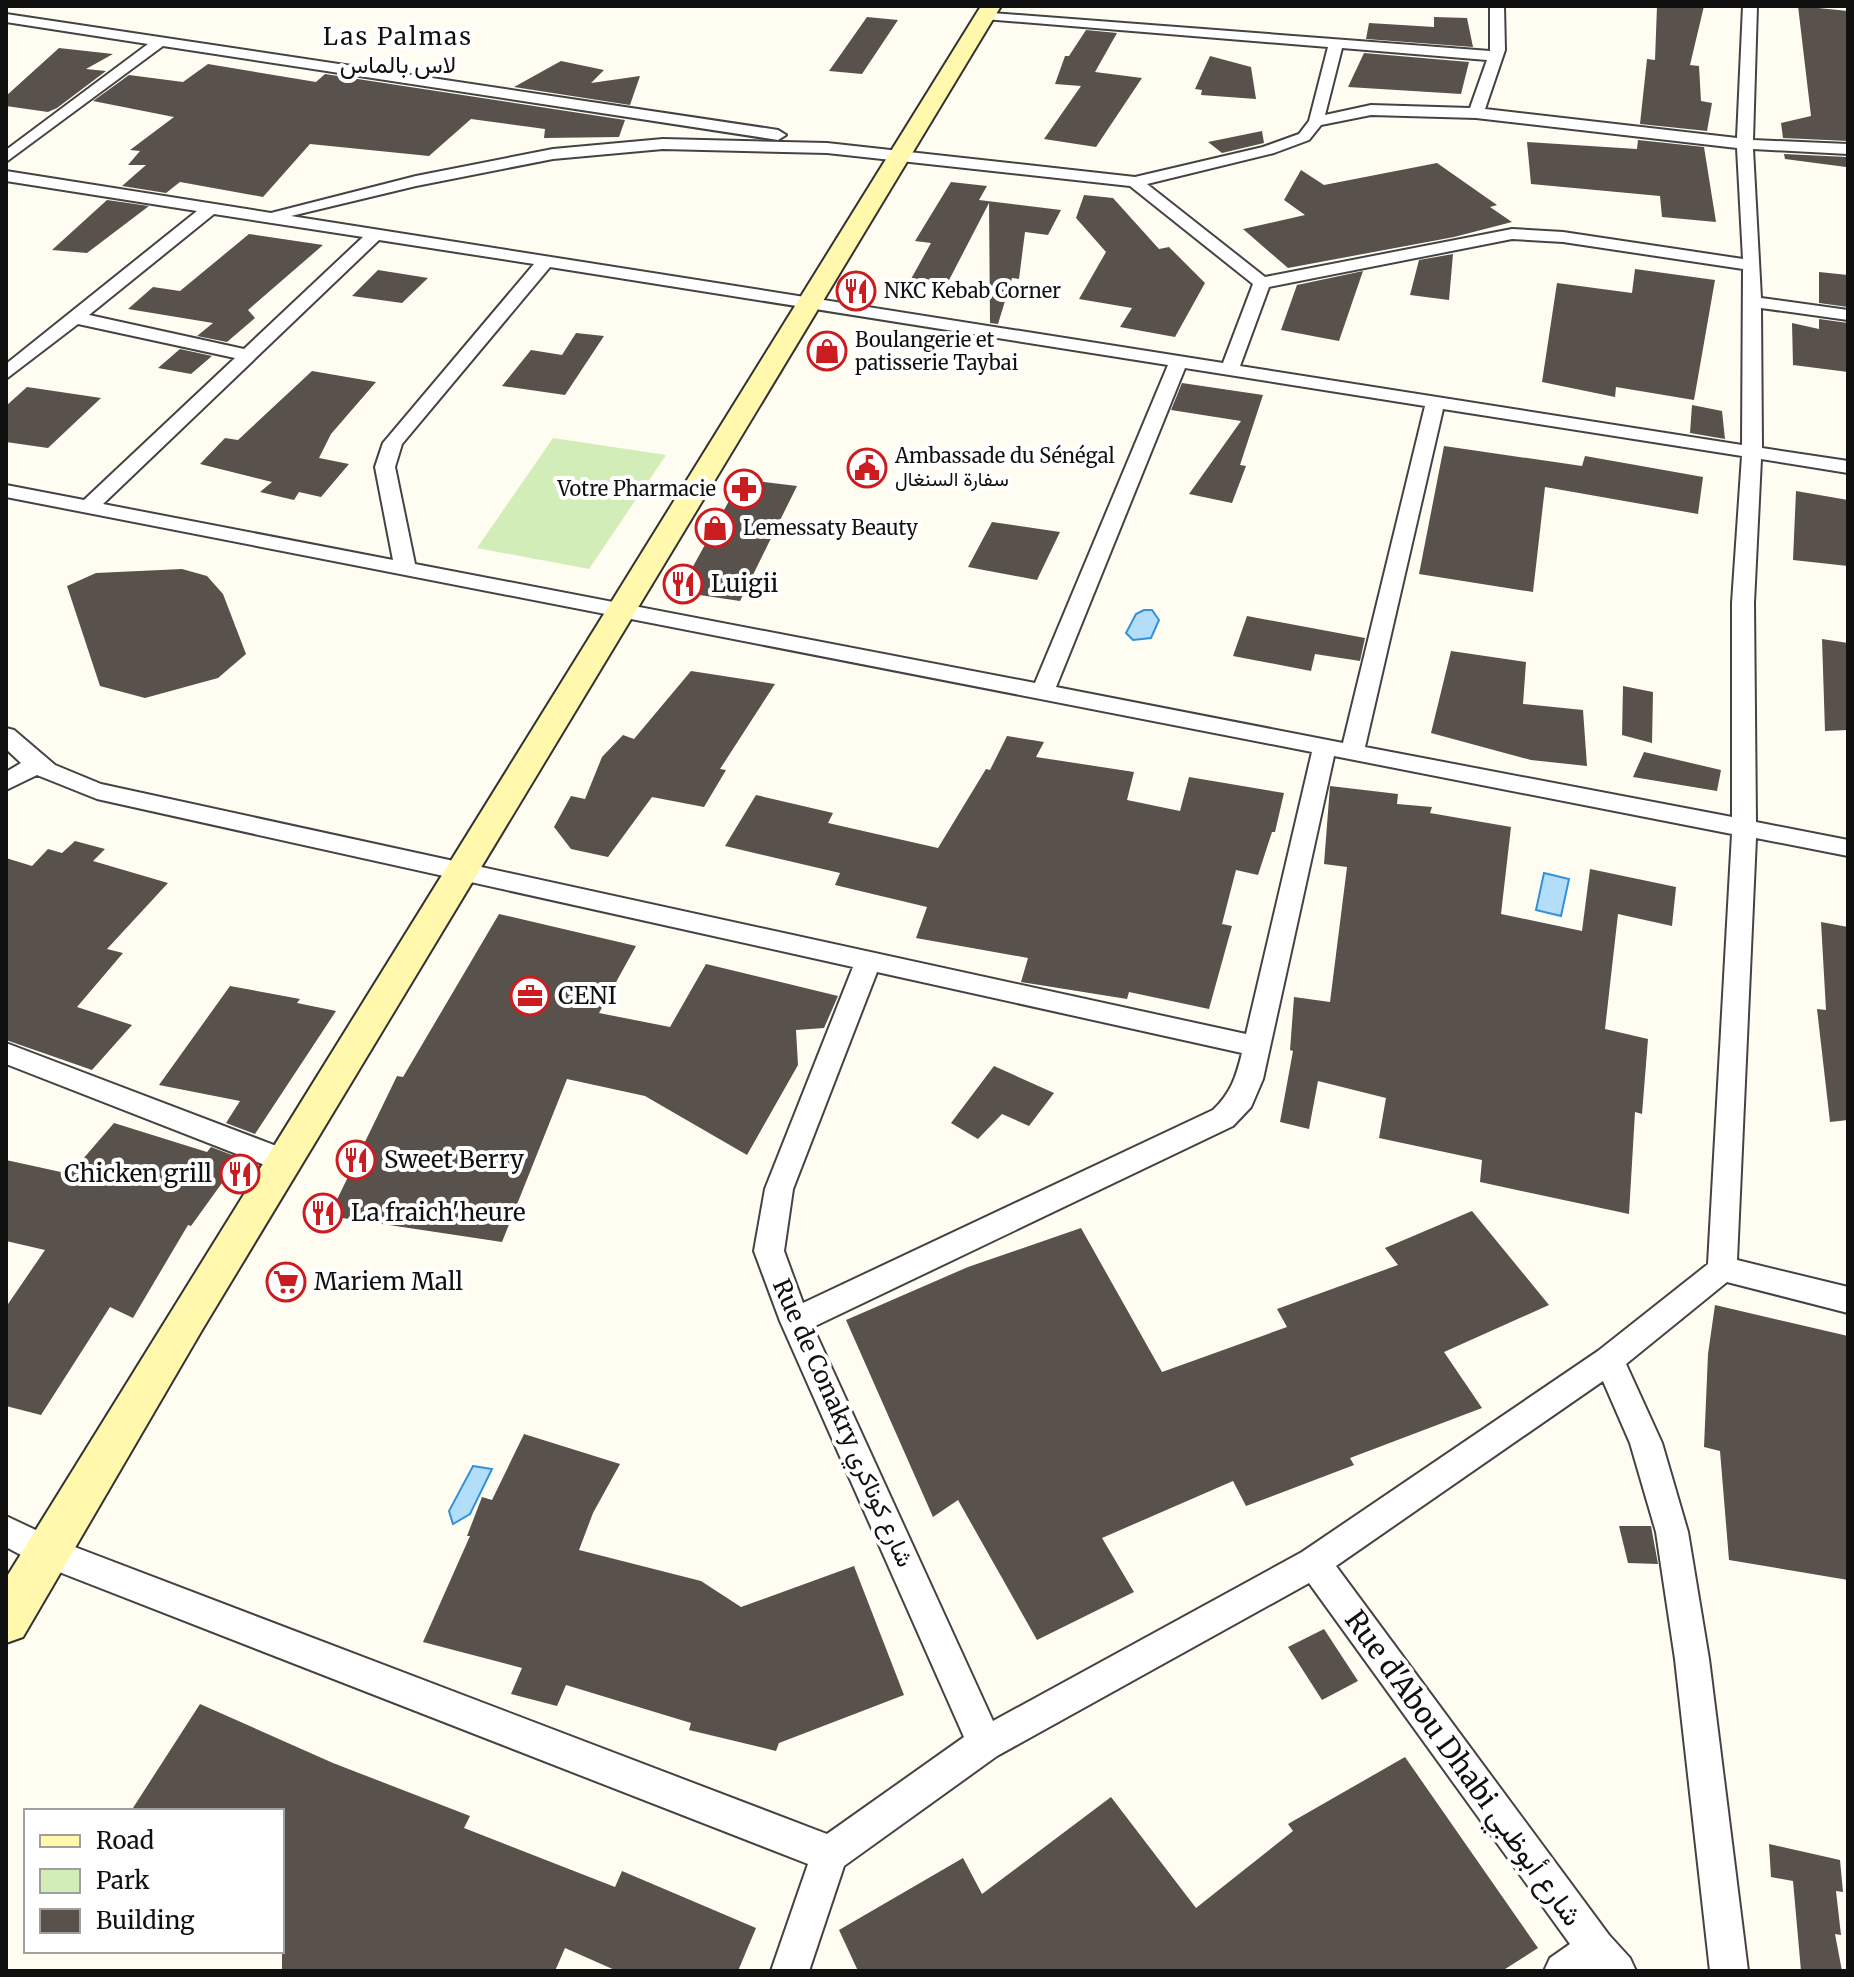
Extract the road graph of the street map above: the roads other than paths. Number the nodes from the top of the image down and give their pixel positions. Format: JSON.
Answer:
{"nodes":[{"id":1,"x":11,"y":6,"type":"edge"},
{"id":2,"x":1497,"y":6,"type":"edge"},
{"id":3,"x":1750,"y":6,"type":"edge"},
{"id":4,"x":6,"y":10,"type":"edge"},
{"id":5,"x":988,"y":11,"type":"edge"},
{"id":6,"x":6,"y":18,"type":"edge"},
{"id":7,"x":162,"y":40,"type":"junction"},
{"id":8,"x":1336,"y":43,"type":"junction"},
{"id":9,"x":1496,"y":56,"type":"junction"},
{"id":10,"x":1476,"y":113,"type":"junction"},
{"id":11,"x":1316,"y":122,"type":"junction"},
{"id":12,"x":1745,"y":144,"type":"junction"},
{"id":13,"x":827,"y":148,"type":"junction"},
{"id":14,"x":1848,"y":149,"type":"edge"},
{"id":15,"x":898,"y":156,"type":"junction"},
{"id":16,"x":6,"y":157,"type":"edge"},
{"id":17,"x":6,"y":176,"type":"edge"},
{"id":18,"x":1135,"y":182,"type":"junction"},
{"id":19,"x":211,"y":208,"type":"junction"},
{"id":20,"x":267,"y":217,"type":"junction"},
{"id":21,"x":376,"y":234,"type":"junction"},
{"id":22,"x":545,"y":262,"type":"junction"},
{"id":23,"x":1752,"y":265,"type":"junction"},
{"id":24,"x":1262,"y":283,"type":"junction"},
{"id":25,"x":809,"y":302,"type":"junction"},
{"id":26,"x":1752,"y":302,"type":"junction"},
{"id":27,"x":1848,"y":315,"type":"edge"},
{"id":28,"x":77,"y":318,"type":"junction"},
{"id":29,"x":247,"y":355,"type":"junction"},
{"id":30,"x":1179,"y":361,"type":"junction"},
{"id":31,"x":1230,"y":369,"type":"junction"},
{"id":32,"x":6,"y":373,"type":"edge"},
{"id":33,"x":1435,"y":402,"type":"junction"},
{"id":34,"x":1752,"y":452,"type":"junction"},
{"id":35,"x":1848,"y":467,"type":"edge"},
{"id":36,"x":6,"y":491,"type":"edge"},
{"id":37,"x":90,"y":505,"type":"junction"},
{"id":38,"x":405,"y":566,"type":"junction"},
{"id":39,"x":622,"y":608,"type":"junction"},
{"id":40,"x":1043,"y":691,"type":"junction"},
{"id":41,"x":6,"y":735,"type":"edge"},
{"id":42,"x":1325,"y":746,"type":"junction"},
{"id":43,"x":1353,"y":751,"type":"junction"},
{"id":44,"x":34,"y":766,"type":"junction"},
{"id":45,"x":6,"y":782,"type":"edge"},
{"id":46,"x":1744,"y":828,"type":"junction"},
{"id":47,"x":1848,"y":848,"type":"edge"},
{"id":48,"x":461,"y":874,"type":"junction"},
{"id":49,"x":868,"y":961,"type":"junction"},
{"id":50,"x":1256,"y":1046,"type":"junction"},
{"id":51,"x":6,"y":1053,"type":"edge"},
{"id":52,"x":285,"y":1161,"type":"junction"},
{"id":53,"x":1722,"y":1269,"type":"junction"},
{"id":54,"x":1848,"y":1300,"type":"edge"},
{"id":55,"x":795,"y":1321,"type":"junction"},
{"id":56,"x":1609,"y":1360,"type":"junction"},
{"id":57,"x":6,"y":1531,"type":"edge"},
{"id":58,"x":48,"y":1552,"type":"junction"},
{"id":59,"x":1314,"y":1563,"type":"junction"},
{"id":60,"x":6,"y":1621,"type":"edge"},
{"id":61,"x":985,"y":1744,"type":"junction"},
{"id":62,"x":830,"y":1854,"type":"junction"},
{"id":63,"x":1606,"y":1960,"type":"edge"},
{"id":64,"x":790,"y":1971,"type":"edge"},
{"id":65,"x":1563,"y":1971,"type":"edge"},
{"id":66,"x":1729,"y":1971,"type":"edge"}],
"edges":[{"from":1,"to":4,"type":"street"},
{"from":2,"to":9,"type":"street"},
{"from":3,"to":12,"type":"street"},
{"from":5,"to":8,"type":"street"},
{"from":5,"to":15,"type":"main road"},
{"from":6,"to":7,"type":"street"},
{"from":7,"to":13,"type":"street"},
{"from":7,"to":16,"type":"street"},
{"from":8,"to":9,"type":"street"},
{"from":8,"to":11,"type":"street"},
{"from":9,"to":10,"type":"street"},
{"from":10,"to":11,"type":"street"},
{"from":10,"to":12,"type":"street"},
{"from":11,"to":18,"type":"street"},
{"from":12,"to":14,"type":"street"},
{"from":12,"to":23,"type":"street"},
{"from":13,"to":15,"type":"street"},
{"from":13,"to":20,"type":"street"},
{"from":15,"to":18,"type":"street"},
{"from":15,"to":25,"type":"main road"},
{"from":17,"to":19,"type":"street"},
{"from":18,"to":24,"type":"street"},
{"from":19,"to":20,"type":"street"},
{"from":19,"to":28,"type":"street"},
{"from":20,"to":21,"type":"street"},
{"from":21,"to":22,"type":"street"},
{"from":21,"to":29,"type":"street"},
{"from":22,"to":25,"type":"street"},
{"from":22,"to":38,"type":"street"},
{"from":23,"to":24,"type":"street"},
{"from":23,"to":26,"type":"street"},
{"from":24,"to":31,"type":"street"},
{"from":25,"to":30,"type":"street"},
{"from":25,"to":39,"type":"main road"},
{"from":26,"to":27,"type":"street"},
{"from":26,"to":34,"type":"street"},
{"from":28,"to":29,"type":"street"},
{"from":28,"to":32,"type":"street"},
{"from":29,"to":37,"type":"street"},
{"from":30,"to":31,"type":"street"},
{"from":30,"to":40,"type":"street"},
{"from":31,"to":33,"type":"street"},
{"from":33,"to":34,"type":"street"},
{"from":33,"to":43,"type":"street"},
{"from":34,"to":35,"type":"street"},
{"from":34,"to":46,"type":"street"},
{"from":36,"to":37,"type":"street"},
{"from":37,"to":38,"type":"street"},
{"from":38,"to":39,"type":"street"},
{"from":39,"to":40,"type":"street"},
{"from":39,"to":48,"type":"main road"},
{"from":40,"to":42,"type":"street"},
{"from":41,"to":44,"type":"street"},
{"from":42,"to":43,"type":"street"},
{"from":42,"to":50,"type":"street"},
{"from":43,"to":46,"type":"street"},
{"from":44,"to":45,"type":"street"},
{"from":44,"to":48,"type":"street"},
{"from":46,"to":47,"type":"street"},
{"from":46,"to":53,"type":"street"},
{"from":48,"to":49,"type":"street"},
{"from":48,"to":52,"type":"main road"},
{"from":49,"to":50,"type":"street"},
{"from":49,"to":55,"type":"street","name":"Rue de Conakry شارع كوناكري"},
{"from":50,"to":55,"type":"street"},
{"from":51,"to":52,"type":"street"},
{"from":52,"to":58,"type":"main road"},
{"from":53,"to":54,"type":"street"},
{"from":53,"to":56,"type":"street"},
{"from":55,"to":61,"type":"street","name":"Rue de Conakry شارع كوناكري"},
{"from":56,"to":59,"type":"street"},
{"from":56,"to":66,"type":"street"},
{"from":57,"to":58,"type":"street"},
{"from":58,"to":60,"type":"main road"},
{"from":58,"to":62,"type":"street"},
{"from":59,"to":61,"type":"street"},
{"from":59,"to":63,"type":"street","name":"Rue d'Abou Dhabi شارع أبوظبي"},
{"from":61,"to":62,"type":"street"},
{"from":62,"to":64,"type":"street"},
{"from":63,"to":65,"type":"street"}]}
